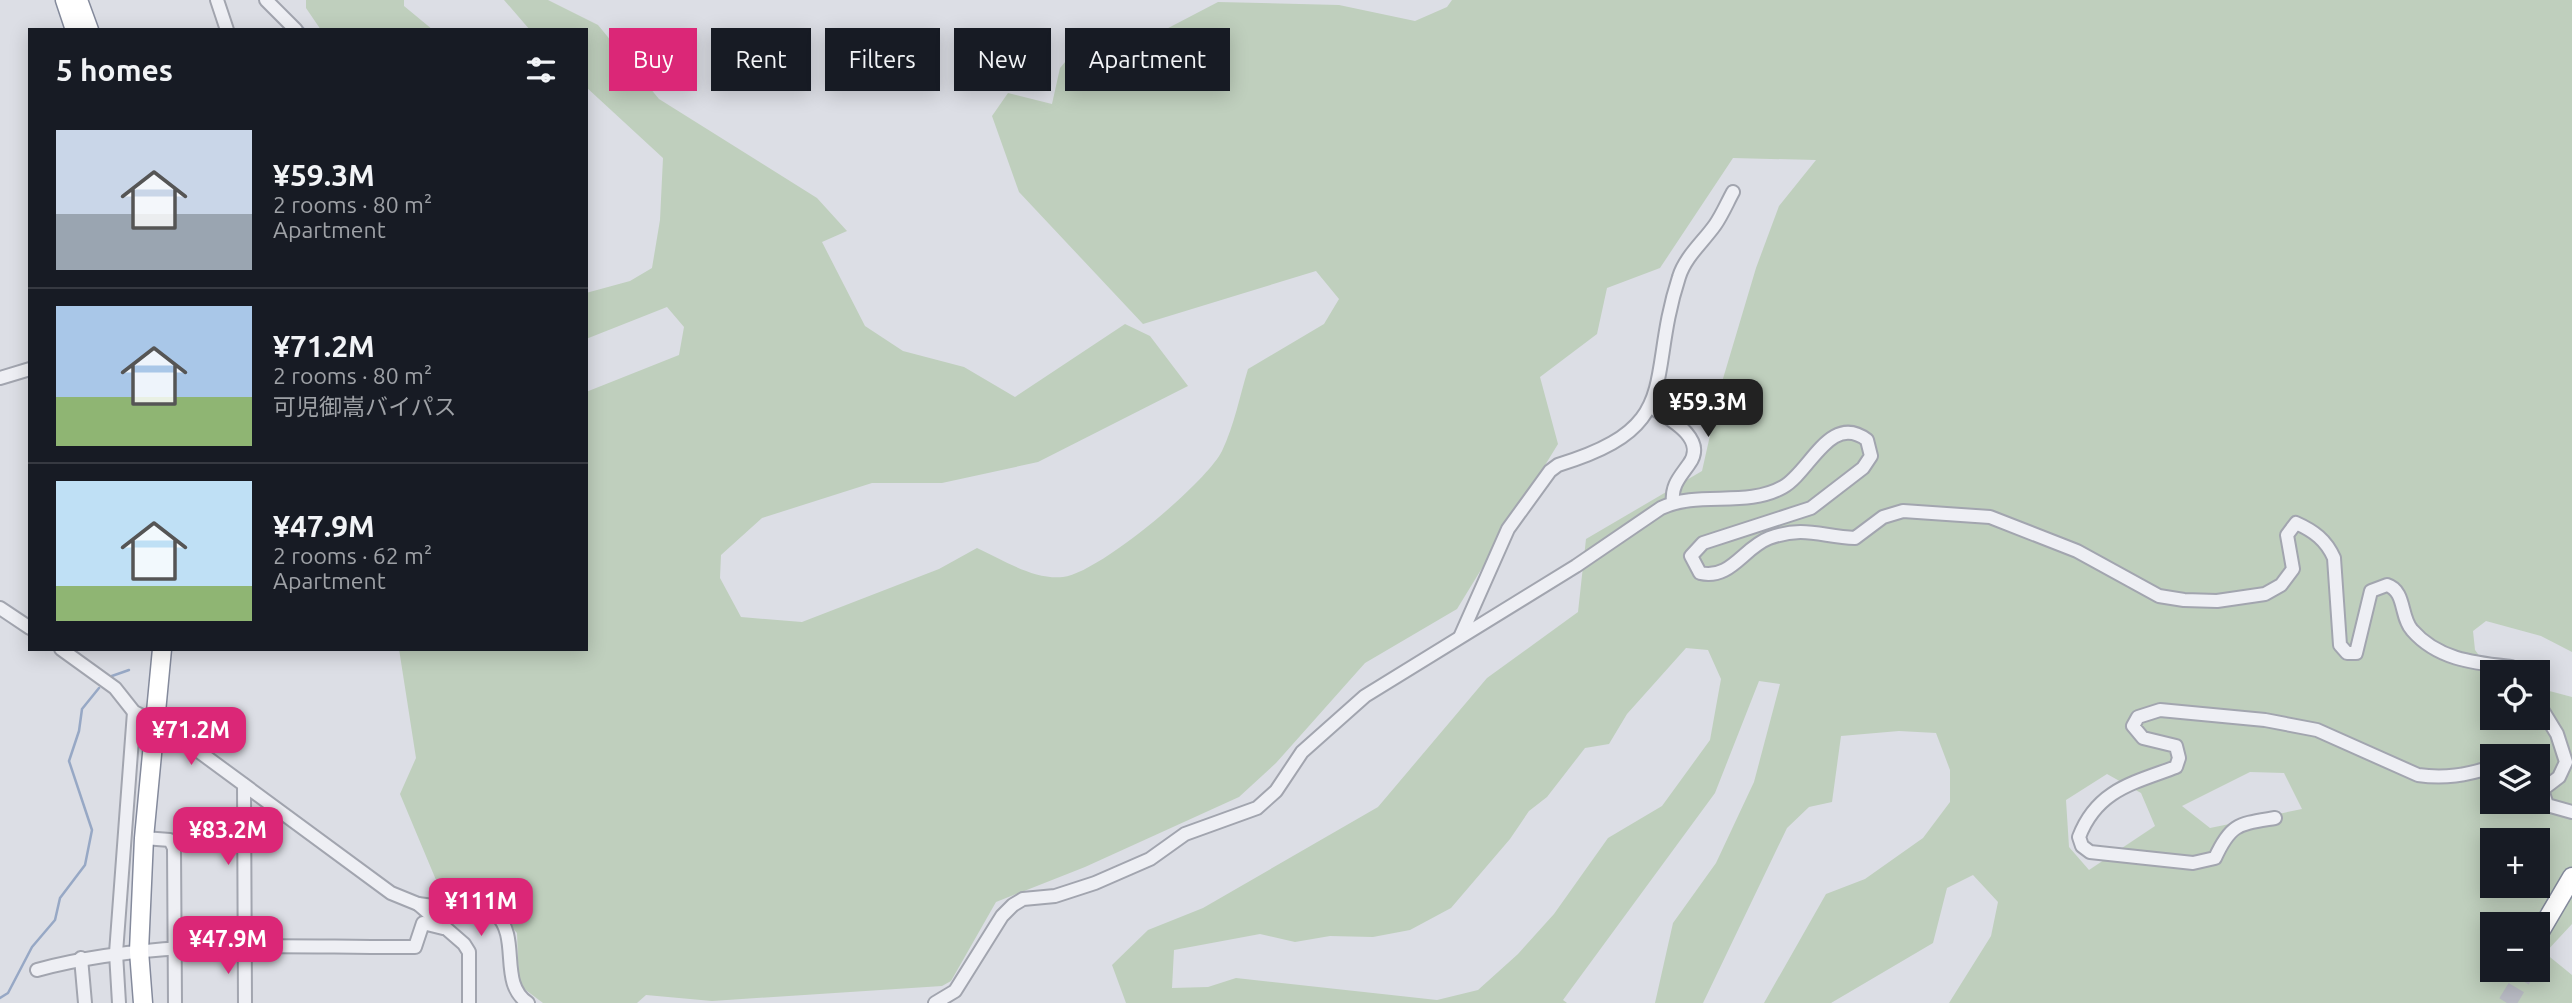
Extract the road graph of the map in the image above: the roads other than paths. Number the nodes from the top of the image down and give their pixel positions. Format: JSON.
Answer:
{"nodes":[{"id":1,"x":65,"y":0,"type":"edge"},
{"id":2,"x":78,"y":0,"type":"edge"},
{"id":3,"x":217,"y":0,"type":"edge"},
{"id":4,"x":266,"y":0,"type":"edge"},
{"id":5,"x":74,"y":28,"type":"edge"},
{"id":6,"x":88,"y":28,"type":"edge"},
{"id":7,"x":226,"y":28,"type":"edge"},
{"id":8,"x":294,"y":28,"type":"edge"},
{"id":9,"x":1733,"y":192,"type":"dead end"},
{"id":10,"x":28,"y":370,"type":"edge"},
{"id":11,"x":0,"y":378,"type":"edge"},
{"id":12,"x":0,"y":385,"type":"edge"},
{"id":13,"x":1651,"y":407,"type":"junction"},
{"id":14,"x":1673,"y":503,"type":"junction"},
{"id":15,"x":0,"y":608,"type":"edge"},
{"id":16,"x":28,"y":627,"type":"edge"},
{"id":17,"x":1461,"y":635,"type":"junction"},
{"id":18,"x":64,"y":651,"type":"edge"},
{"id":19,"x":152,"y":651,"type":"edge"},
{"id":20,"x":162,"y":651,"type":"edge"},
{"id":21,"x":2480,"y":662,"type":"edge"},
{"id":22,"x":134,"y":712,"type":"junction"},
{"id":23,"x":153,"y":722,"type":"junction"},
{"id":24,"x":2550,"y":723,"type":"edge"},
{"id":25,"x":2480,"y":770,"type":"edge"},
{"id":26,"x":2550,"y":779,"type":"edge"},
{"id":27,"x":244,"y":785,"type":"junction"},
{"id":28,"x":2550,"y":806,"type":"edge"},
{"id":29,"x":2572,"y":812,"type":"edge"},
{"id":30,"x":2275,"y":818,"type":"dead end"},
{"id":31,"x":144,"y":838,"type":"junction"},
{"id":32,"x":2572,"y":877,"type":"edge"},
{"id":33,"x":2572,"y":893,"type":"edge"},
{"id":34,"x":418,"y":904,"type":"junction"},
{"id":35,"x":2550,"y":919,"type":"edge"},
{"id":36,"x":2550,"y":925,"type":"edge"},
{"id":37,"x":443,"y":928,"type":"junction"},
{"id":38,"x":245,"y":948,"type":"junction"},
{"id":39,"x":175,"y":949,"type":"junction"},
{"id":40,"x":139,"y":951,"type":"junction"},
{"id":41,"x":116,"y":953,"type":"junction"},
{"id":42,"x":81,"y":958,"type":"junction"},
{"id":43,"x":37,"y":970,"type":"dead end"},
{"id":44,"x":85,"y":1003,"type":"edge"},
{"id":45,"x":119,"y":1003,"type":"edge"},
{"id":46,"x":143,"y":1003,"type":"edge"},
{"id":47,"x":175,"y":1003,"type":"edge"},
{"id":48,"x":245,"y":1003,"type":"edge"},
{"id":49,"x":469,"y":1003,"type":"edge"},
{"id":50,"x":528,"y":1003,"type":"edge"},
{"id":51,"x":935,"y":1003,"type":"edge"}],
"edges":[{"from":1,"to":5,"type":"highway"},
{"from":2,"to":6,"type":"highway"},
{"from":3,"to":7,"type":"street"},
{"from":4,"to":8,"type":"street"},
{"from":9,"to":13,"type":"street"},
{"from":10,"to":11,"type":"street"},
{"from":11,"to":12,"type":"street"},
{"from":13,"to":14,"type":"street"},
{"from":13,"to":17,"type":"street"},
{"from":14,"to":17,"type":"street"},
{"from":14,"to":21,"type":"street"},
{"from":15,"to":16,"type":"street"},
{"from":17,"to":51,"type":"street"},
{"from":18,"to":22,"type":"street"},
{"from":19,"to":23,"type":"highway"},
{"from":20,"to":23,"type":"highway"},
{"from":22,"to":23,"type":"street"},
{"from":22,"to":41,"type":"street"},
{"from":23,"to":27,"type":"street"},
{"from":23,"to":31,"type":"highway"},
{"from":24,"to":26,"type":"street"},
{"from":25,"to":30,"type":"street"},
{"from":27,"to":34,"type":"street"},
{"from":27,"to":38,"type":"street"},
{"from":28,"to":29,"type":"street"},
{"from":31,"to":39,"type":"street"},
{"from":31,"to":40,"type":"highway"},
{"from":32,"to":35,"type":"highway"},
{"from":33,"to":36,"type":"highway"},
{"from":34,"to":37,"type":"street"},
{"from":34,"to":50,"type":"street"},
{"from":37,"to":38,"type":"street"},
{"from":37,"to":49,"type":"street"},
{"from":38,"to":39,"type":"street"},
{"from":38,"to":48,"type":"street"},
{"from":39,"to":40,"type":"street"},
{"from":39,"to":47,"type":"street"},
{"from":40,"to":41,"type":"street"},
{"from":40,"to":46,"type":"highway"},
{"from":41,"to":42,"type":"street"},
{"from":41,"to":45,"type":"street"},
{"from":42,"to":43,"type":"street"},
{"from":42,"to":44,"type":"street"}]}
